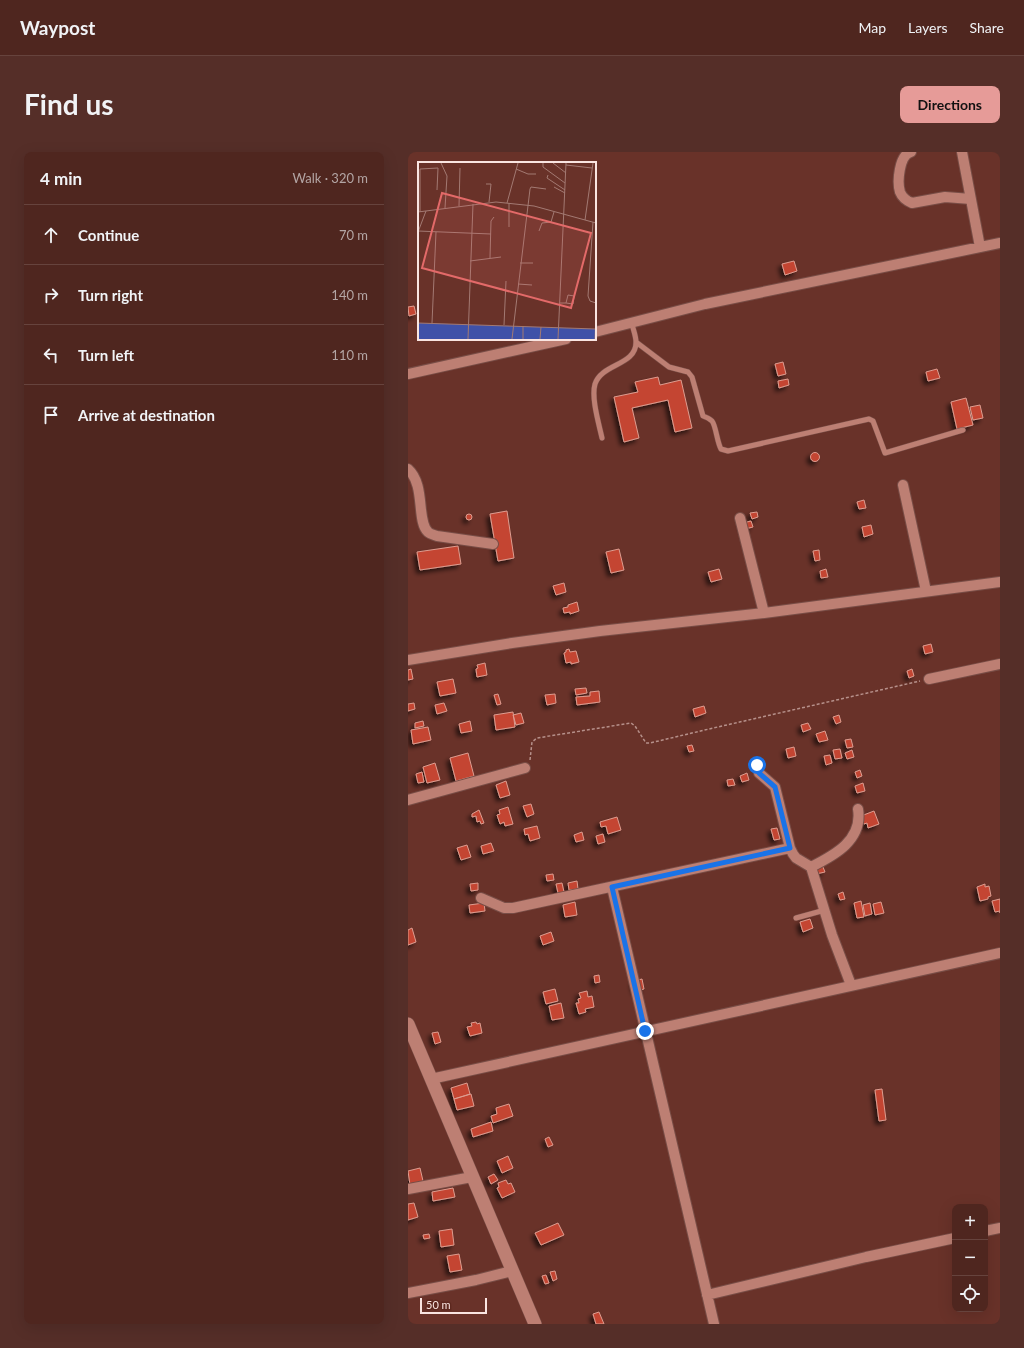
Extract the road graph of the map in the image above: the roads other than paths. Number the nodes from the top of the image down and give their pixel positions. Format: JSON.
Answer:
{"nodes":[{"id":1,"x":911,"y":152,"type":"edge"},
{"id":2,"x":962,"y":152,"type":"edge"},
{"id":3,"x":971,"y":199,"type":"junction"},
{"id":4,"x":1000,"y":243,"type":"edge"},
{"id":5,"x":980,"y":247,"type":"junction"},
{"id":6,"x":632,"y":324,"type":"junction"},
{"id":7,"x":596,"y":332,"type":"edge"},
{"id":8,"x":561,"y":340,"type":"edge"},
{"id":9,"x":636,"y":342,"type":"junction"},
{"id":10,"x":408,"y":374,"type":"edge"},
{"id":11,"x":963,"y":430,"type":"dead end"},
{"id":12,"x":602,"y":438,"type":"dead end"},
{"id":13,"x":408,"y":469,"type":"edge"},
{"id":14,"x":903,"y":485,"type":"dead end"},
{"id":15,"x":740,"y":518,"type":"dead end"},
{"id":16,"x":493,"y":544,"type":"dead end"},
{"id":17,"x":1000,"y":582,"type":"edge"},
{"id":18,"x":926,"y":591,"type":"junction"},
{"id":19,"x":764,"y":613,"type":"junction"},
{"id":20,"x":408,"y":660,"type":"edge"},
{"id":21,"x":1000,"y":664,"type":"edge"},
{"id":22,"x":929,"y":679,"type":"road end"},
{"id":23,"x":757,"y":765,"type":"dead end"},
{"id":24,"x":525,"y":768,"type":"road end"},
{"id":25,"x":408,"y":800,"type":"edge"},
{"id":26,"x":858,"y":810,"type":"dead end"},
{"id":27,"x":790,"y":848,"type":"junction"},
{"id":28,"x":811,"y":866,"type":"junction"},
{"id":29,"x":612,"y":887,"type":"junction"},
{"id":30,"x":482,"y":898,"type":"dead end"},
{"id":31,"x":825,"y":910,"type":"junction"},
{"id":32,"x":796,"y":918,"type":"dead end"},
{"id":33,"x":1000,"y":953,"type":"edge"},
{"id":34,"x":851,"y":985,"type":"junction"},
{"id":35,"x":408,"y":1024,"type":"edge"},
{"id":36,"x":645,"y":1031,"type":"junction"},
{"id":37,"x":431,"y":1079,"type":"junction"},
{"id":38,"x":472,"y":1177,"type":"junction"},
{"id":39,"x":408,"y":1189,"type":"edge"},
{"id":40,"x":1000,"y":1228,"type":"edge"},
{"id":41,"x":988,"y":1230,"type":"edge"},
{"id":42,"x":952,"y":1239,"type":"edge"},
{"id":43,"x":512,"y":1271,"type":"junction"},
{"id":44,"x":408,"y":1293,"type":"edge"},
{"id":45,"x":708,"y":1295,"type":"junction"},
{"id":46,"x":535,"y":1324,"type":"edge"},
{"id":47,"x":714,"y":1324,"type":"edge"}],
"edges":[{"from":1,"to":3,"type":"street"},
{"from":2,"to":3,"type":"street"},
{"from":3,"to":5,"type":"street"},
{"from":4,"to":5,"type":"street"},
{"from":5,"to":6,"type":"street"},
{"from":6,"to":7,"type":"street"},
{"from":6,"to":9,"type":"lane"},
{"from":8,"to":10,"type":"street"},
{"from":9,"to":11,"type":"lane"},
{"from":9,"to":12,"type":"lane"},
{"from":13,"to":16,"type":"street"},
{"from":14,"to":18,"type":"street"},
{"from":15,"to":19,"type":"street"},
{"from":17,"to":18,"type":"street"},
{"from":18,"to":19,"type":"street"},
{"from":19,"to":20,"type":"street"},
{"from":21,"to":22,"type":"street"},
{"from":23,"to":27,"type":"street"},
{"from":24,"to":25,"type":"street"},
{"from":26,"to":28,"type":"street"},
{"from":27,"to":28,"type":"street"},
{"from":27,"to":29,"type":"street"},
{"from":28,"to":31,"type":"street"},
{"from":29,"to":30,"type":"street"},
{"from":29,"to":36,"type":"street"},
{"from":31,"to":32,"type":"lane"},
{"from":31,"to":34,"type":"street"},
{"from":33,"to":34,"type":"street"},
{"from":34,"to":36,"type":"street"},
{"from":35,"to":37,"type":"street"},
{"from":36,"to":37,"type":"street"},
{"from":36,"to":45,"type":"street"},
{"from":37,"to":38,"type":"street"},
{"from":38,"to":39,"type":"street"},
{"from":38,"to":43,"type":"street"},
{"from":40,"to":41,"type":"street"},
{"from":42,"to":45,"type":"street"},
{"from":43,"to":44,"type":"street"},
{"from":43,"to":46,"type":"street"},
{"from":45,"to":47,"type":"street"}]}
